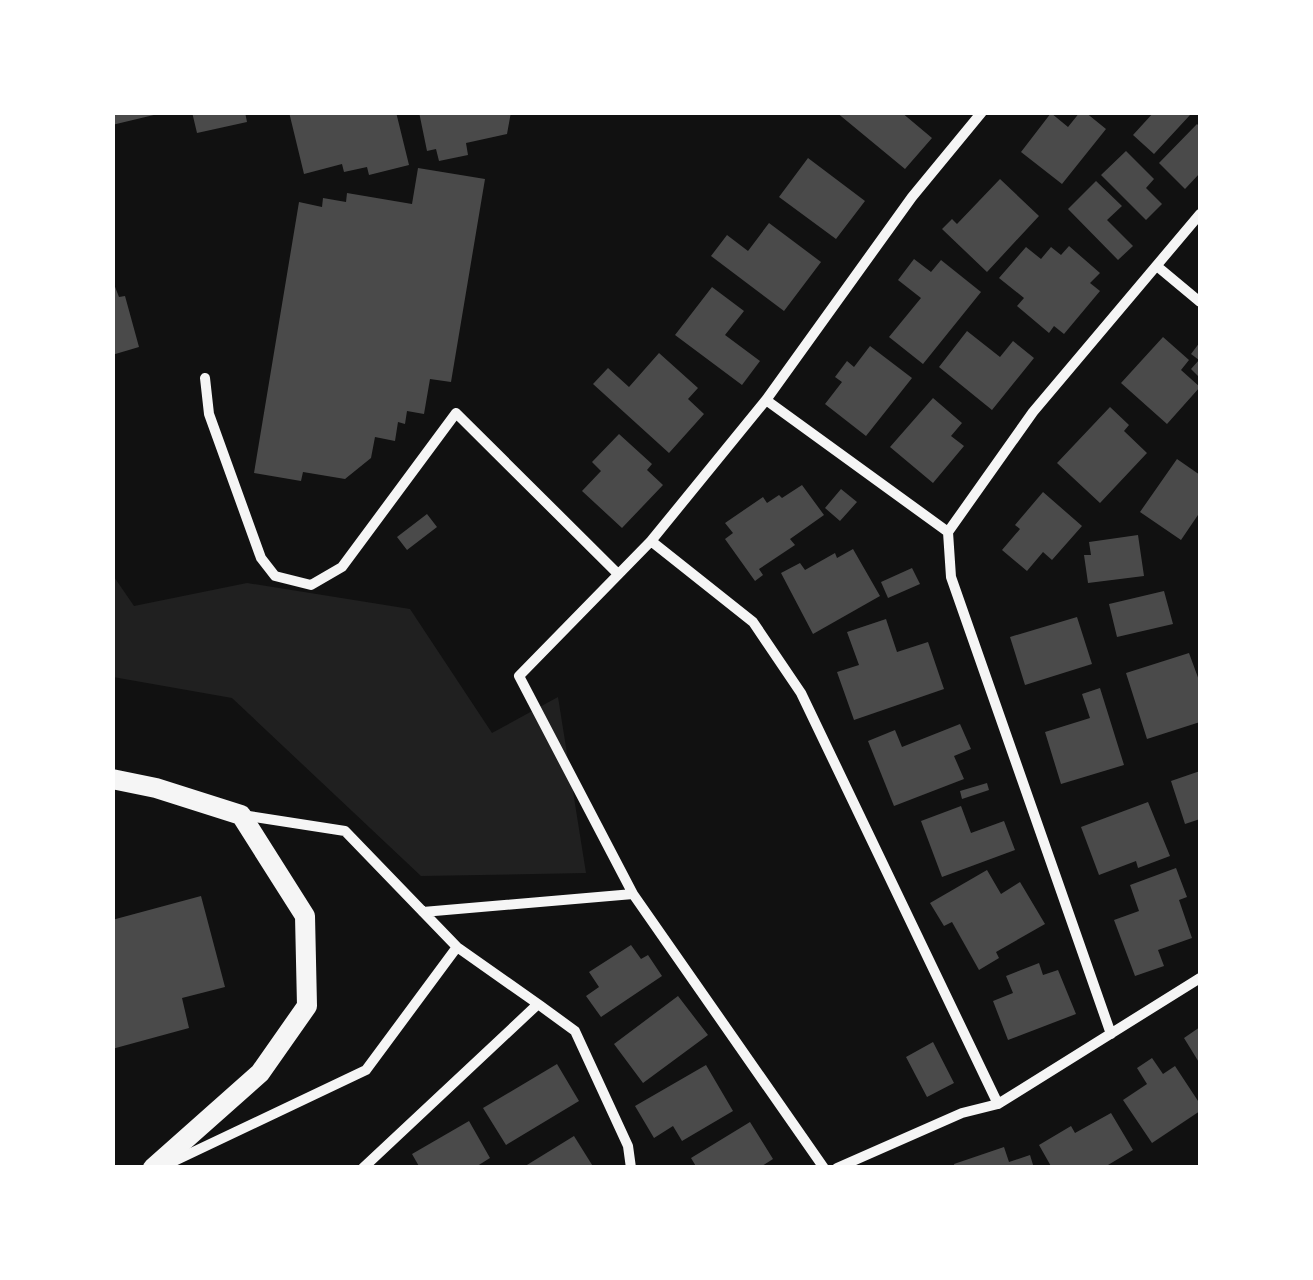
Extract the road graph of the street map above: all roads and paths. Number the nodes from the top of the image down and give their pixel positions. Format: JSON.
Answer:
{"nodes":[{"id":1,"x":982,"y":112,"type":"edge"},
{"id":2,"x":1200,"y":214,"type":"edge"},
{"id":3,"x":1158,"y":267,"type":"junction"},
{"id":4,"x":1200,"y":302,"type":"edge"},
{"id":5,"x":206,"y":378,"type":"dead end"},
{"id":6,"x":766,"y":400,"type":"junction"},
{"id":7,"x":948,"y":532,"type":"junction"},
{"id":8,"x":651,"y":541,"type":"junction"},
{"id":9,"x":618,"y":574,"type":"junction"},
{"id":10,"x":112,"y":779,"type":"edge"},
{"id":11,"x":241,"y":815,"type":"junction"},
{"id":12,"x":633,"y":894,"type":"junction"},
{"id":13,"x":423,"y":912,"type":"junction"},
{"id":14,"x":457,"y":947,"type":"junction"},
{"id":15,"x":1200,"y":978,"type":"edge"},
{"id":16,"x":538,"y":1004,"type":"junction"},
{"id":17,"x":1111,"y":1034,"type":"junction"},
{"id":18,"x":998,"y":1104,"type":"junction"},
{"id":19,"x":156,"y":1168,"type":"edge"},
{"id":20,"x":363,"y":1168,"type":"edge"},
{"id":21,"x":630,"y":1168,"type":"edge"},
{"id":22,"x":824,"y":1168,"type":"edge"},
{"id":23,"x":836,"y":1168,"type":"edge"}],
"edges":[{"from":1,"to":6,"type":"street"},
{"from":2,"to":3,"type":"street"},
{"from":3,"to":4,"type":"street"},
{"from":3,"to":7,"type":"street"},
{"from":5,"to":9,"type":"street"},
{"from":6,"to":7,"type":"street"},
{"from":6,"to":8,"type":"street"},
{"from":7,"to":17,"type":"street"},
{"from":8,"to":9,"type":"street"},
{"from":8,"to":18,"type":"street"},
{"from":9,"to":12,"type":"street"},
{"from":10,"to":11,"type":"main road"},
{"from":11,"to":13,"type":"street"},
{"from":11,"to":19,"type":"main road"},
{"from":12,"to":13,"type":"street"},
{"from":12,"to":22,"type":"street"},
{"from":13,"to":14,"type":"street"},
{"from":14,"to":16,"type":"street"},
{"from":14,"to":19,"type":"street"},
{"from":15,"to":17,"type":"street"},
{"from":16,"to":20,"type":"street"},
{"from":16,"to":21,"type":"street"},
{"from":17,"to":18,"type":"street"},
{"from":18,"to":23,"type":"street"}]}
